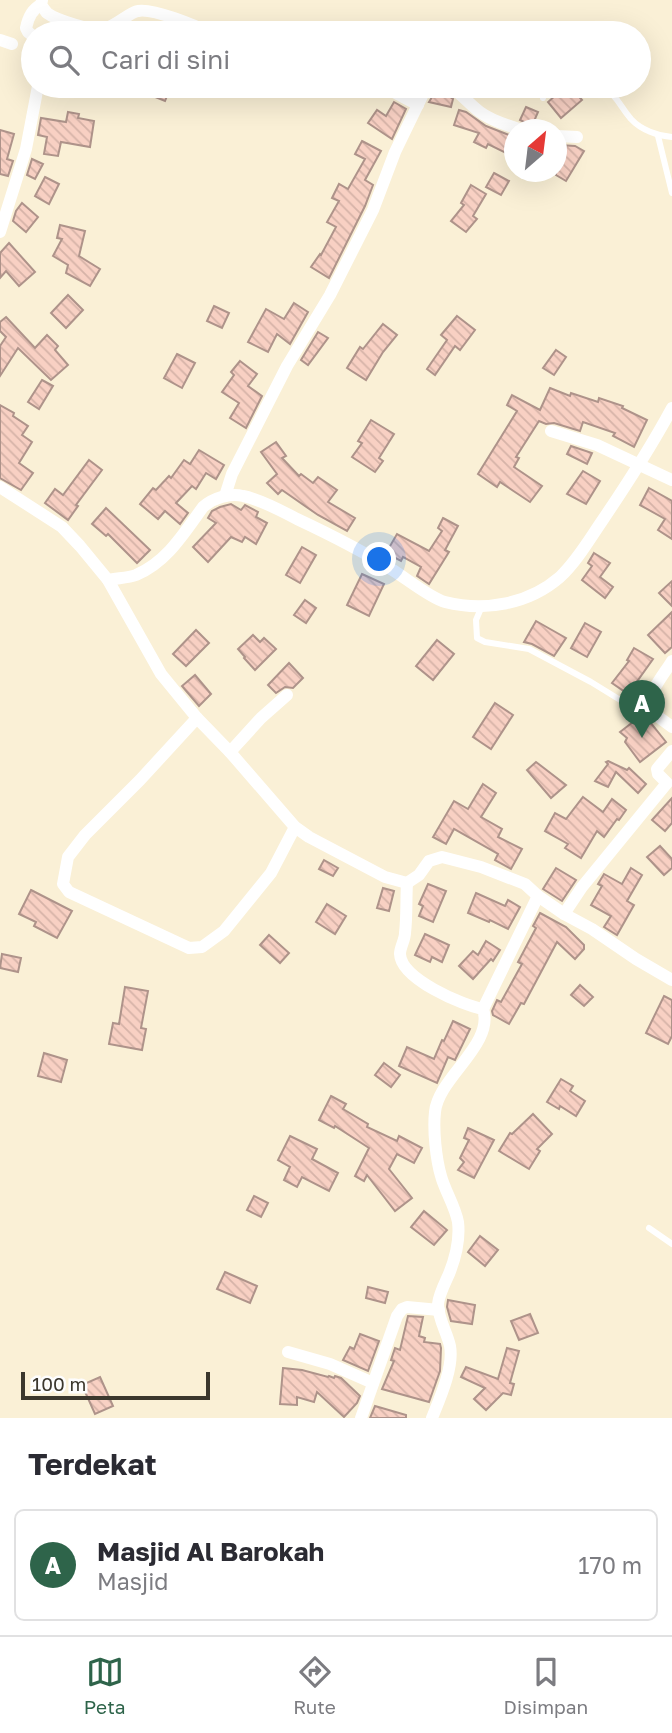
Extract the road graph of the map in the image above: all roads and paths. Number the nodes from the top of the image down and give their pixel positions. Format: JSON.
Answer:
{"nodes":[{"id":1,"x":42,"y":2,"type":"edge"},
{"id":2,"x":28,"y":21,"type":"edge"},
{"id":3,"x":64,"y":21,"type":"edge"},
{"id":4,"x":121,"y":21,"type":"edge"},
{"id":5,"x":181,"y":21,"type":"edge"},
{"id":6,"x":36,"y":98,"type":"edge"},
{"id":7,"x":405,"y":98,"type":"edge"},
{"id":8,"x":421,"y":98,"type":"edge"},
{"id":9,"x":465,"y":98,"type":"edge"},
{"id":10,"x":617,"y":98,"type":"edge"},
{"id":11,"x":418,"y":105,"type":"junction"},
{"id":12,"x":504,"y":124,"type":"edge"},
{"id":13,"x":657,"y":136,"type":"junction"},
{"id":14,"x":567,"y":137,"type":"edge"},
{"id":15,"x":577,"y":137,"type":"dead end"},
{"id":16,"x":672,"y":137,"type":"edge"},
{"id":17,"x":672,"y":193,"type":"edge"},
{"id":18,"x":0,"y":232,"type":"edge"},
{"id":19,"x":672,"y":408,"type":"edge"},
{"id":20,"x":551,"y":431,"type":"dead end"},
{"id":21,"x":639,"y":465,"type":"junction"},
{"id":22,"x":672,"y":480,"type":"edge"},
{"id":23,"x":0,"y":487,"type":"edge"},
{"id":24,"x":225,"y":496,"type":"junction"},
{"id":25,"x":108,"y":580,"type":"junction"},
{"id":26,"x":482,"y":606,"type":"junction"},
{"id":27,"x":672,"y":661,"type":"edge"},
{"id":28,"x":287,"y":695,"type":"dead end"},
{"id":29,"x":649,"y":707,"type":"junction"},
{"id":30,"x":197,"y":718,"type":"junction"},
{"id":31,"x":672,"y":727,"type":"edge"},
{"id":32,"x":672,"y":751,"type":"edge"},
{"id":33,"x":230,"y":752,"type":"junction"},
{"id":34,"x":669,"y":785,"type":"edge"},
{"id":35,"x":295,"y":827,"type":"junction"},
{"id":36,"x":407,"y":883,"type":"junction"},
{"id":37,"x":538,"y":896,"type":"junction"},
{"id":38,"x":564,"y":914,"type":"junction"},
{"id":39,"x":672,"y":980,"type":"edge"},
{"id":40,"x":483,"y":1009,"type":"junction"},
{"id":41,"x":649,"y":1228,"type":"dead end"},
{"id":42,"x":672,"y":1244,"type":"edge"},
{"id":43,"x":439,"y":1310,"type":"junction"},
{"id":44,"x":288,"y":1352,"type":"dead end"},
{"id":45,"x":373,"y":1383,"type":"junction"},
{"id":46,"x":361,"y":1418,"type":"edge"},
{"id":47,"x":432,"y":1418,"type":"edge"}],
"edges":[{"from":1,"to":2,"type":"street"},
{"from":1,"to":3,"type":"street"},
{"from":4,"to":5,"type":"street"},
{"from":6,"to":18,"type":"street"},
{"from":7,"to":11,"type":"street"},
{"from":8,"to":11,"type":"street"},
{"from":9,"to":12,"type":"street"},
{"from":10,"to":13,"type":"lane"},
{"from":11,"to":24,"type":"street"},
{"from":13,"to":16,"type":"lane"},
{"from":13,"to":17,"type":"lane"},
{"from":14,"to":15,"type":"street"},
{"from":19,"to":21,"type":"street"},
{"from":20,"to":21,"type":"street"},
{"from":21,"to":22,"type":"street"},
{"from":21,"to":26,"type":"street"},
{"from":23,"to":25,"type":"street"},
{"from":24,"to":25,"type":"street"},
{"from":24,"to":26,"type":"street"},
{"from":25,"to":30,"type":"street"},
{"from":26,"to":29,"type":"lane"},
{"from":27,"to":29,"type":"street"},
{"from":28,"to":33,"type":"street"},
{"from":29,"to":31,"type":"street"},
{"from":30,"to":33,"type":"street"},
{"from":30,"to":35,"type":"street"},
{"from":32,"to":34,"type":"street"},
{"from":33,"to":35,"type":"street"},
{"from":34,"to":38,"type":"street"},
{"from":35,"to":36,"type":"street"},
{"from":36,"to":37,"type":"street"},
{"from":36,"to":40,"type":"street"},
{"from":37,"to":38,"type":"street"},
{"from":37,"to":40,"type":"street"},
{"from":38,"to":39,"type":"street"},
{"from":40,"to":43,"type":"street"},
{"from":41,"to":42,"type":"lane"},
{"from":43,"to":45,"type":"street"},
{"from":43,"to":47,"type":"street"},
{"from":44,"to":45,"type":"street"},
{"from":45,"to":46,"type":"street"}]}
